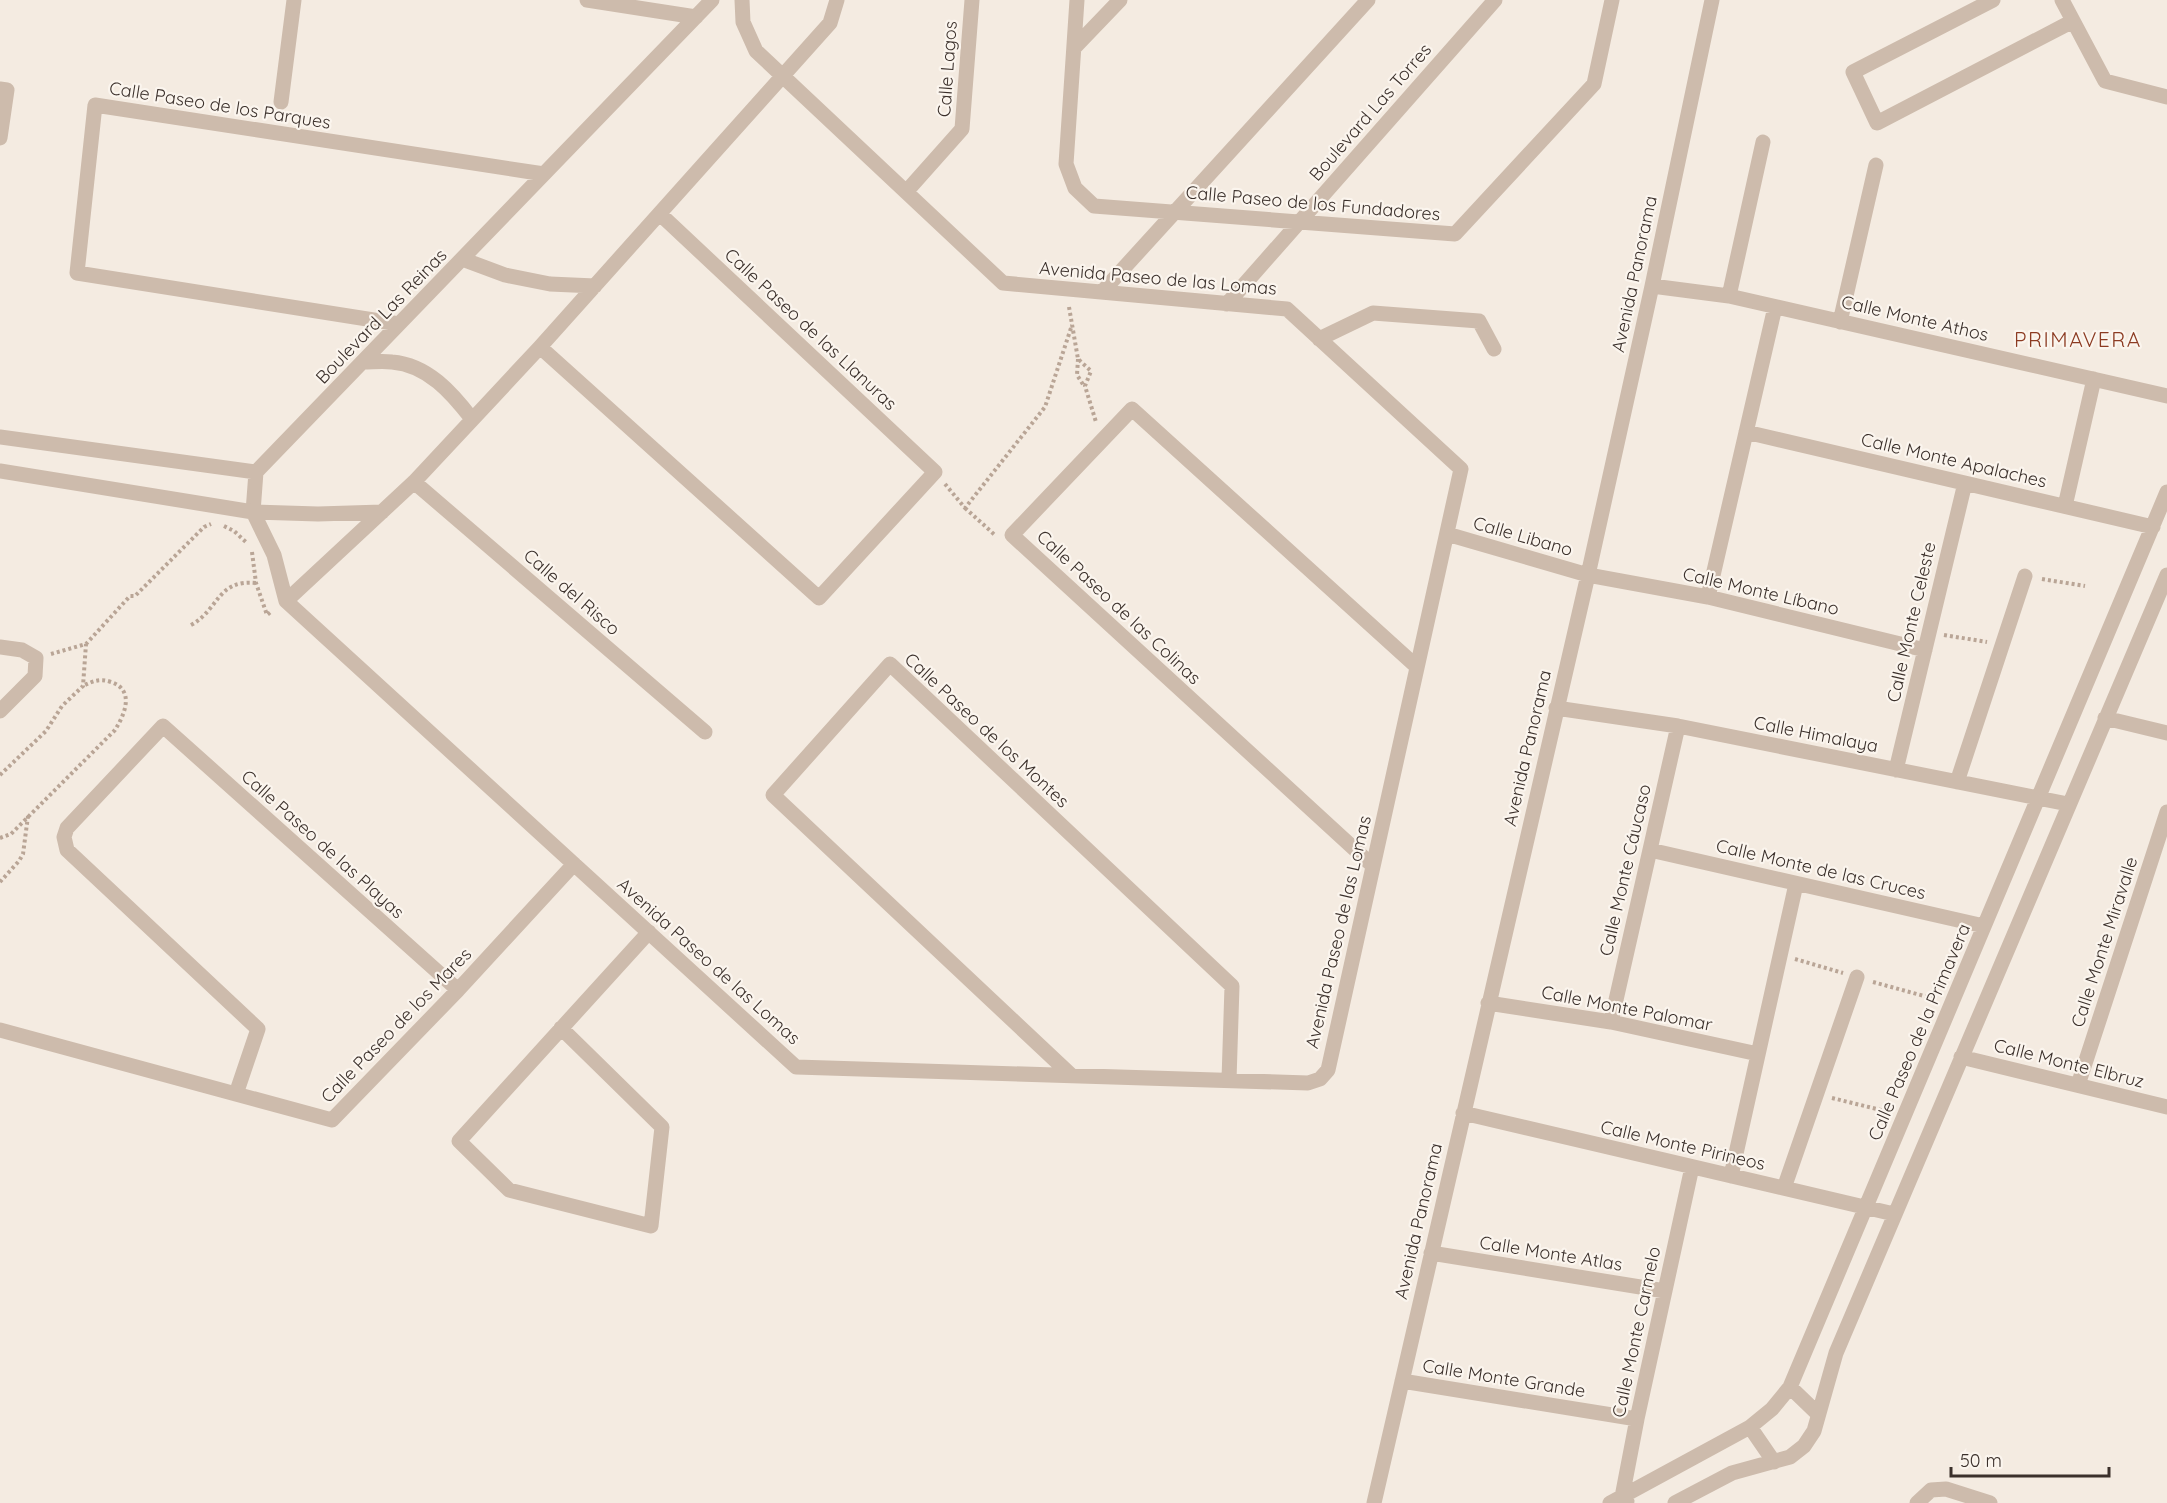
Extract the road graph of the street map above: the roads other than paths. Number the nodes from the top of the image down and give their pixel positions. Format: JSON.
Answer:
{"nodes":[{"id":1,"x":294,"y":0,"type":"edge"},
{"id":2,"x":587,"y":0,"type":"edge"},
{"id":3,"x":712,"y":0,"type":"edge"},
{"id":4,"x":742,"y":0,"type":"edge"},
{"id":5,"x":837,"y":0,"type":"edge"},
{"id":6,"x":972,"y":0,"type":"edge"},
{"id":7,"x":1077,"y":0,"type":"edge"},
{"id":8,"x":1120,"y":0,"type":"edge"},
{"id":9,"x":1368,"y":0,"type":"edge"},
{"id":10,"x":1495,"y":0,"type":"edge"},
{"id":11,"x":1612,"y":0,"type":"edge"},
{"id":12,"x":1712,"y":0,"type":"edge"},
{"id":13,"x":1993,"y":0,"type":"edge"},
{"id":14,"x":2062,"y":0,"type":"edge"},
{"id":15,"x":696,"y":17,"type":"junction"},
{"id":16,"x":2073,"y":21,"type":"junction"},
{"id":17,"x":1074,"y":48,"type":"junction"},
{"id":18,"x":783,"y":76,"type":"junction"},
{"id":19,"x":0,"y":89,"type":"edge"},
{"id":20,"x":2167,"y":97,"type":"edge"},
{"id":21,"x":281,"y":102,"type":"dead end"},
{"id":22,"x":0,"y":138,"type":"edge"},
{"id":23,"x":1763,"y":142,"type":"dead end"},
{"id":24,"x":1876,"y":165,"type":"dead end"},
{"id":25,"x":544,"y":174,"type":"junction"},
{"id":26,"x":906,"y":192,"type":"junction"},
{"id":27,"x":1175,"y":212,"type":"junction"},
{"id":28,"x":660,"y":214,"type":"junction"},
{"id":29,"x":1299,"y":222,"type":"junction"},
{"id":30,"x":462,"y":259,"type":"junction"},
{"id":31,"x":595,"y":286,"type":"junction"},
{"id":32,"x":1652,"y":286,"type":"junction"},
{"id":33,"x":1102,"y":292,"type":"junction"},
{"id":34,"x":1729,"y":296,"type":"junction"},
{"id":35,"x":1227,"y":304,"type":"junction"},
{"id":36,"x":1775,"y":307,"type":"junction"},
{"id":37,"x":1840,"y":322,"type":"junction"},
{"id":38,"x":399,"y":324,"type":"junction"},
{"id":39,"x":1319,"y":339,"type":"junction"},
{"id":40,"x":540,"y":347,"type":"junction"},
{"id":41,"x":1494,"y":349,"type":"dead end"},
{"id":42,"x":363,"y":363,"type":"junction"},
{"id":43,"x":2094,"y":379,"type":"junction"},
{"id":44,"x":2167,"y":396,"type":"edge"},
{"id":45,"x":472,"y":419,"type":"junction"},
{"id":46,"x":1746,"y":432,"type":"junction"},
{"id":47,"x":0,"y":437,"type":"edge"},
{"id":48,"x":0,"y":471,"type":"edge"},
{"id":49,"x":256,"y":472,"type":"junction"},
{"id":50,"x":414,"y":482,"type":"junction"},
{"id":51,"x":1965,"y":483,"type":"junction"},
{"id":52,"x":2167,"y":492,"type":"edge"},
{"id":53,"x":2065,"y":506,"type":"junction"},
{"id":54,"x":253,"y":512,"type":"junction"},
{"id":55,"x":382,"y":512,"type":"junction"},
{"id":56,"x":2152,"y":527,"type":"junction"},
{"id":57,"x":1447,"y":534,"type":"junction"},
{"id":58,"x":1588,"y":575,"type":"junction"},
{"id":59,"x":2167,"y":575,"type":"edge"},
{"id":60,"x":2025,"y":576,"type":"road end"},
{"id":61,"x":1708,"y":597,"type":"junction"},
{"id":62,"x":286,"y":601,"type":"junction"},
{"id":63,"x":0,"y":647,"type":"edge"},
{"id":64,"x":1925,"y":650,"type":"junction"},
{"id":65,"x":1417,"y":667,"type":"junction"},
{"id":66,"x":1556,"y":708,"type":"junction"},
{"id":67,"x":0,"y":711,"type":"edge"},
{"id":68,"x":2105,"y":718,"type":"junction"},
{"id":69,"x":1678,"y":726,"type":"junction"},
{"id":70,"x":705,"y":732,"type":"dead end"},
{"id":71,"x":2167,"y":733,"type":"edge"},
{"id":72,"x":1896,"y":770,"type":"junction"},
{"id":73,"x":1957,"y":782,"type":"junction"},
{"id":74,"x":2038,"y":798,"type":"junction"},
{"id":75,"x":2068,"y":804,"type":"junction"},
{"id":76,"x":2167,"y":812,"type":"edge"},
{"id":77,"x":1650,"y":850,"type":"junction"},
{"id":78,"x":574,"y":864,"type":"junction"},
{"id":79,"x":1373,"y":866,"type":"junction"},
{"id":80,"x":1796,"y":884,"type":"junction"},
{"id":81,"x":1984,"y":926,"type":"junction"},
{"id":82,"x":649,"y":932,"type":"junction"},
{"id":83,"x":1857,"y":977,"type":"dead end"},
{"id":84,"x":458,"y":990,"type":"junction"},
{"id":85,"x":1488,"y":1003,"type":"junction"},
{"id":86,"x":1611,"y":1022,"type":"junction"},
{"id":87,"x":561,"y":1028,"type":"junction"},
{"id":88,"x":0,"y":1030,"type":"edge"},
{"id":89,"x":1758,"y":1054,"type":"junction"},
{"id":90,"x":1961,"y":1057,"type":"junction"},
{"id":91,"x":1071,"y":1076,"type":"junction"},
{"id":92,"x":1228,"y":1080,"type":"junction"},
{"id":93,"x":2078,"y":1085,"type":"junction"},
{"id":94,"x":236,"y":1094,"type":"junction"},
{"id":95,"x":2167,"y":1107,"type":"edge"},
{"id":96,"x":1463,"y":1113,"type":"junction"},
{"id":97,"x":1692,"y":1167,"type":"junction"},
{"id":98,"x":1731,"y":1176,"type":"junction"},
{"id":99,"x":1784,"y":1188,"type":"junction"},
{"id":100,"x":1866,"y":1208,"type":"junction"},
{"id":101,"x":1894,"y":1214,"type":"junction"},
{"id":102,"x":1431,"y":1253,"type":"junction"},
{"id":103,"x":1665,"y":1291,"type":"junction"},
{"id":104,"x":1402,"y":1382,"type":"junction"},
{"id":105,"x":1790,"y":1388,"type":"junction"},
{"id":106,"x":1818,"y":1414,"type":"junction"},
{"id":107,"x":1637,"y":1419,"type":"junction"},
{"id":108,"x":1750,"y":1427,"type":"junction"},
{"id":109,"x":1773,"y":1462,"type":"junction"},
{"id":110,"x":1620,"y":1501,"type":"edge"},
{"id":111,"x":1374,"y":1503,"type":"edge"},
{"id":112,"x":1675,"y":1503,"type":"edge"},
{"id":113,"x":1917,"y":1503,"type":"edge"},
{"id":114,"x":1990,"y":1503,"type":"edge"}],
"edges":[{"from":1,"to":21,"type":"street"},
{"from":2,"to":15,"type":"street"},
{"from":3,"to":15,"type":"street","name":"Boulevard Las Reinas"},
{"from":4,"to":18,"type":"street","name":"Avenida Paseo de las Lomas"},
{"from":5,"to":18,"type":"street"},
{"from":6,"to":26,"type":"street","name":"Calle Lagos"},
{"from":7,"to":17,"type":"street","name":"Calle Paseo de los Fundadores"},
{"from":8,"to":17,"type":"street"},
{"from":9,"to":27,"type":"street"},
{"from":10,"to":29,"type":"street","name":"Boulevard Las Torres"},
{"from":11,"to":29,"type":"street","name":"Calle Paseo de los Fundadores"},
{"from":12,"to":32,"type":"street","name":"Avenida Panorama"},
{"from":13,"to":16,"type":"street"},
{"from":14,"to":16,"type":"street"},
{"from":15,"to":25,"type":"street","name":"Boulevard Las Reinas"},
{"from":16,"to":20,"type":"street"},
{"from":17,"to":27,"type":"street","name":"Calle Paseo de los Fundadores"},
{"from":18,"to":26,"type":"street","name":"Avenida Paseo de las Lomas"},
{"from":18,"to":28,"type":"street"},
{"from":19,"to":22,"type":"street"},
{"from":23,"to":34,"type":"street"},
{"from":24,"to":37,"type":"street"},
{"from":25,"to":30,"type":"street","name":"Boulevard Las Reinas"},
{"from":25,"to":38,"type":"street","name":"Calle Paseo de los Parques"},
{"from":26,"to":33,"type":"street","name":"Avenida Paseo de las Lomas"},
{"from":27,"to":29,"type":"street","name":"Calle Paseo de los Fundadores"},
{"from":27,"to":33,"type":"street"},
{"from":28,"to":31,"type":"street"},
{"from":28,"to":40,"type":"street","name":"Calle Paseo de las Llanuras"},
{"from":29,"to":35,"type":"street","name":"Boulevard Las Torres"},
{"from":30,"to":31,"type":"street"},
{"from":30,"to":38,"type":"street","name":"Boulevard Las Reinas"},
{"from":31,"to":40,"type":"street"},
{"from":32,"to":34,"type":"street","name":"Calle Monte Athos"},
{"from":32,"to":58,"type":"street","name":"Avenida Panorama"},
{"from":33,"to":35,"type":"street","name":"Avenida Paseo de las Lomas"},
{"from":34,"to":36,"type":"street","name":"Calle Monte Athos"},
{"from":35,"to":39,"type":"street","name":"Avenida Paseo de las Lomas"},
{"from":36,"to":37,"type":"street","name":"Calle Monte Athos"},
{"from":36,"to":46,"type":"street"},
{"from":37,"to":43,"type":"street","name":"Calle Monte Athos"},
{"from":38,"to":42,"type":"street","name":"Boulevard Las Reinas"},
{"from":39,"to":41,"type":"street"},
{"from":39,"to":57,"type":"street","name":"Avenida Paseo de las Lomas"},
{"from":40,"to":45,"type":"street"},
{"from":42,"to":45,"type":"street"},
{"from":42,"to":49,"type":"street","name":"Boulevard Las Reinas"},
{"from":43,"to":44,"type":"street","name":"Calle Monte Athos"},
{"from":43,"to":53,"type":"street"},
{"from":45,"to":50,"type":"street"},
{"from":46,"to":51,"type":"street","name":"Calle Monte Apalaches"},
{"from":46,"to":61,"type":"street"},
{"from":47,"to":49,"type":"street"},
{"from":48,"to":54,"type":"street"},
{"from":49,"to":54,"type":"street"},
{"from":50,"to":55,"type":"street"},
{"from":50,"to":70,"type":"street","name":"Calle del Risco"},
{"from":51,"to":53,"type":"street","name":"Calle Monte Apalaches"},
{"from":51,"to":64,"type":"street","name":"Calle Monte Celeste"},
{"from":52,"to":56,"type":"street","name":"Calle Paseo de la Primavera"},
{"from":53,"to":56,"type":"street","name":"Calle Monte Apalaches"},
{"from":54,"to":55,"type":"street"},
{"from":54,"to":62,"type":"street"},
{"from":55,"to":62,"type":"street"},
{"from":56,"to":74,"type":"street","name":"Calle Paseo de la Primavera"},
{"from":57,"to":58,"type":"street","name":"Calle Libano"},
{"from":57,"to":65,"type":"street","name":"Avenida Paseo de las Lomas"},
{"from":58,"to":61,"type":"street","name":"Calle Monte Líbano"},
{"from":58,"to":66,"type":"street","name":"Avenida Panorama"},
{"from":59,"to":68,"type":"street"},
{"from":60,"to":73,"type":"street"},
{"from":61,"to":64,"type":"street","name":"Calle Monte Líbano"},
{"from":62,"to":78,"type":"street","name":"Avenida Paseo de las Lomas"},
{"from":63,"to":67,"type":"street"},
{"from":64,"to":72,"type":"street","name":"Calle Monte Celeste"},
{"from":65,"to":79,"type":"street","name":"Avenida Paseo de las Lomas"},
{"from":65,"to":79,"type":"street","name":"Calle Paseo de las Colinas"},
{"from":66,"to":69,"type":"street","name":"Calle Himalaya"},
{"from":66,"to":85,"type":"street","name":"Avenida Panorama"},
{"from":68,"to":71,"type":"street"},
{"from":68,"to":75,"type":"street"},
{"from":69,"to":72,"type":"street","name":"Calle Himalaya"},
{"from":69,"to":77,"type":"street","name":"Calle Monte Cáucaso"},
{"from":72,"to":73,"type":"street","name":"Calle Himalaya"},
{"from":73,"to":74,"type":"street","name":"Calle Himalaya"},
{"from":74,"to":75,"type":"street","name":"Calle Himalaya"},
{"from":74,"to":81,"type":"street","name":"Calle Paseo de la Primavera"},
{"from":75,"to":90,"type":"street"},
{"from":76,"to":93,"type":"street","name":"Calle Monte Miravalle"},
{"from":77,"to":80,"type":"street","name":"Calle Monte de las Cruces"},
{"from":77,"to":86,"type":"street","name":"Calle Monte Cáucaso"},
{"from":78,"to":82,"type":"street","name":"Avenida Paseo de las Lomas"},
{"from":78,"to":84,"type":"street","name":"Calle Paseo de los Mares"},
{"from":79,"to":92,"type":"street","name":"Avenida Paseo de las Lomas"},
{"from":80,"to":81,"type":"street","name":"Calle Monte de las Cruces"},
{"from":80,"to":89,"type":"street"},
{"from":81,"to":100,"type":"street","name":"Calle Paseo de la Primavera"},
{"from":82,"to":87,"type":"street"},
{"from":82,"to":91,"type":"street","name":"Avenida Paseo de las Lomas"},
{"from":83,"to":99,"type":"street"},
{"from":84,"to":94,"type":"street","name":"Calle Paseo de los Mares"},
{"from":84,"to":94,"type":"street","name":"Calle Paseo de las Playas"},
{"from":85,"to":86,"type":"street","name":"Calle Monte Palomar"},
{"from":85,"to":96,"type":"street","name":"Avenida Panorama"},
{"from":86,"to":89,"type":"street","name":"Calle Monte Palomar"},
{"from":87,"to":87,"type":"street"},
{"from":88,"to":94,"type":"street","name":"Calle Paseo de los Mares"},
{"from":89,"to":98,"type":"street"},
{"from":90,"to":93,"type":"street","name":"Calle Monte Elbruz"},
{"from":90,"to":101,"type":"street"},
{"from":91,"to":92,"type":"street","name":"Avenida Paseo de las Lomas"},
{"from":91,"to":92,"type":"street","name":"Calle Paseo de los Montes"},
{"from":93,"to":95,"type":"street","name":"Calle Monte Elbruz"},
{"from":96,"to":97,"type":"street","name":"Calle Monte Pirineos"},
{"from":96,"to":102,"type":"street","name":"Avenida Panorama"},
{"from":97,"to":98,"type":"street","name":"Calle Monte Pirineos"},
{"from":97,"to":103,"type":"street","name":"Calle Monte Carmelo"},
{"from":98,"to":99,"type":"street","name":"Calle Monte Pirineos"},
{"from":99,"to":100,"type":"street","name":"Calle Monte Pirineos"},
{"from":100,"to":101,"type":"street","name":"Calle Monte Pirineos"},
{"from":100,"to":105,"type":"street","name":"Calle Paseo de la Primavera"},
{"from":101,"to":106,"type":"street"},
{"from":102,"to":103,"type":"street","name":"Calle Monte Atlas"},
{"from":102,"to":104,"type":"street","name":"Avenida Panorama"},
{"from":103,"to":107,"type":"street","name":"Calle Monte Carmelo"},
{"from":104,"to":107,"type":"street","name":"Calle Monte Grande"},
{"from":104,"to":111,"type":"street","name":"Avenida Panorama"},
{"from":105,"to":106,"type":"street"},
{"from":105,"to":108,"type":"street","name":"Calle Paseo de la Primavera"},
{"from":106,"to":109,"type":"street"},
{"from":107,"to":110,"type":"street","name":"Calle Monte Carmelo"},
{"from":108,"to":109,"type":"street"},
{"from":108,"to":110,"type":"street","name":"Calle Paseo de la Primavera"},
{"from":109,"to":112,"type":"street"},
{"from":113,"to":114,"type":"street"}]}
